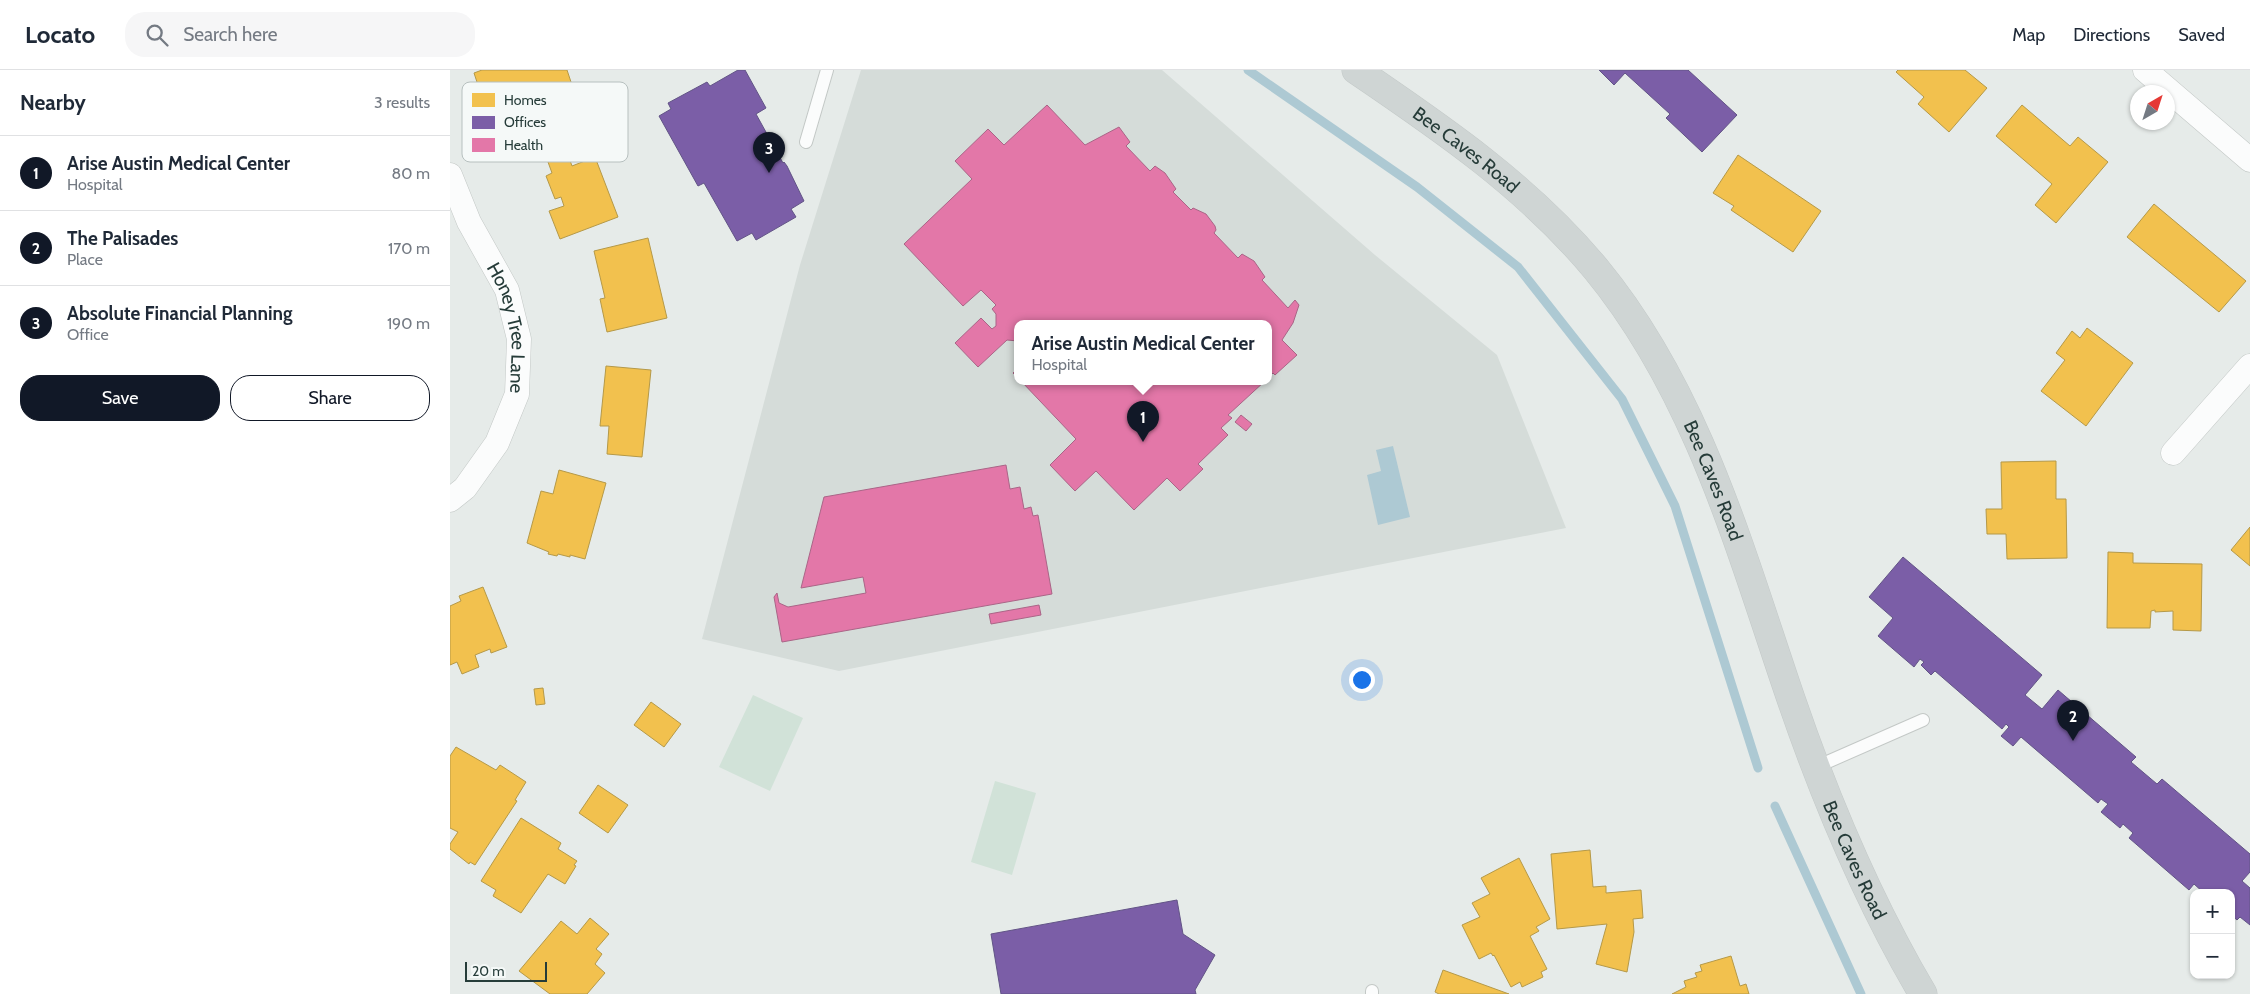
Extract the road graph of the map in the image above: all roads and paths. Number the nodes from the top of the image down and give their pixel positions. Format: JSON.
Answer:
{"nodes":[{"id":1,"x":827,"y":70,"type":"edge"},
{"id":2,"x":1356,"y":70,"type":"edge"},
{"id":3,"x":2144,"y":70,"type":"edge"},
{"id":4,"x":806,"y":142,"type":"dead end"},
{"id":5,"x":2250,"y":160,"type":"edge"},
{"id":6,"x":450,"y":175,"type":"edge"},
{"id":7,"x":2250,"y":366,"type":"edge"},
{"id":8,"x":2173,"y":453,"type":"dead end"},
{"id":9,"x":450,"y":500,"type":"edge"},
{"id":10,"x":1922,"y":720,"type":"dead end"},
{"id":11,"x":1816,"y":767,"type":"junction"},
{"id":12,"x":1918,"y":986,"type":"edge"}],
"edges":[{"from":1,"to":4,"type":"lane"},
{"from":2,"to":11,"type":"main road","name":"Bee Caves Road"},
{"from":3,"to":5,"type":"street"},
{"from":6,"to":9,"type":"street","name":"Honey Tree Lane"},
{"from":7,"to":8,"type":"street"},
{"from":10,"to":11,"type":"lane"},
{"from":11,"to":12,"type":"main road","name":"Bee Caves Road"}]}
